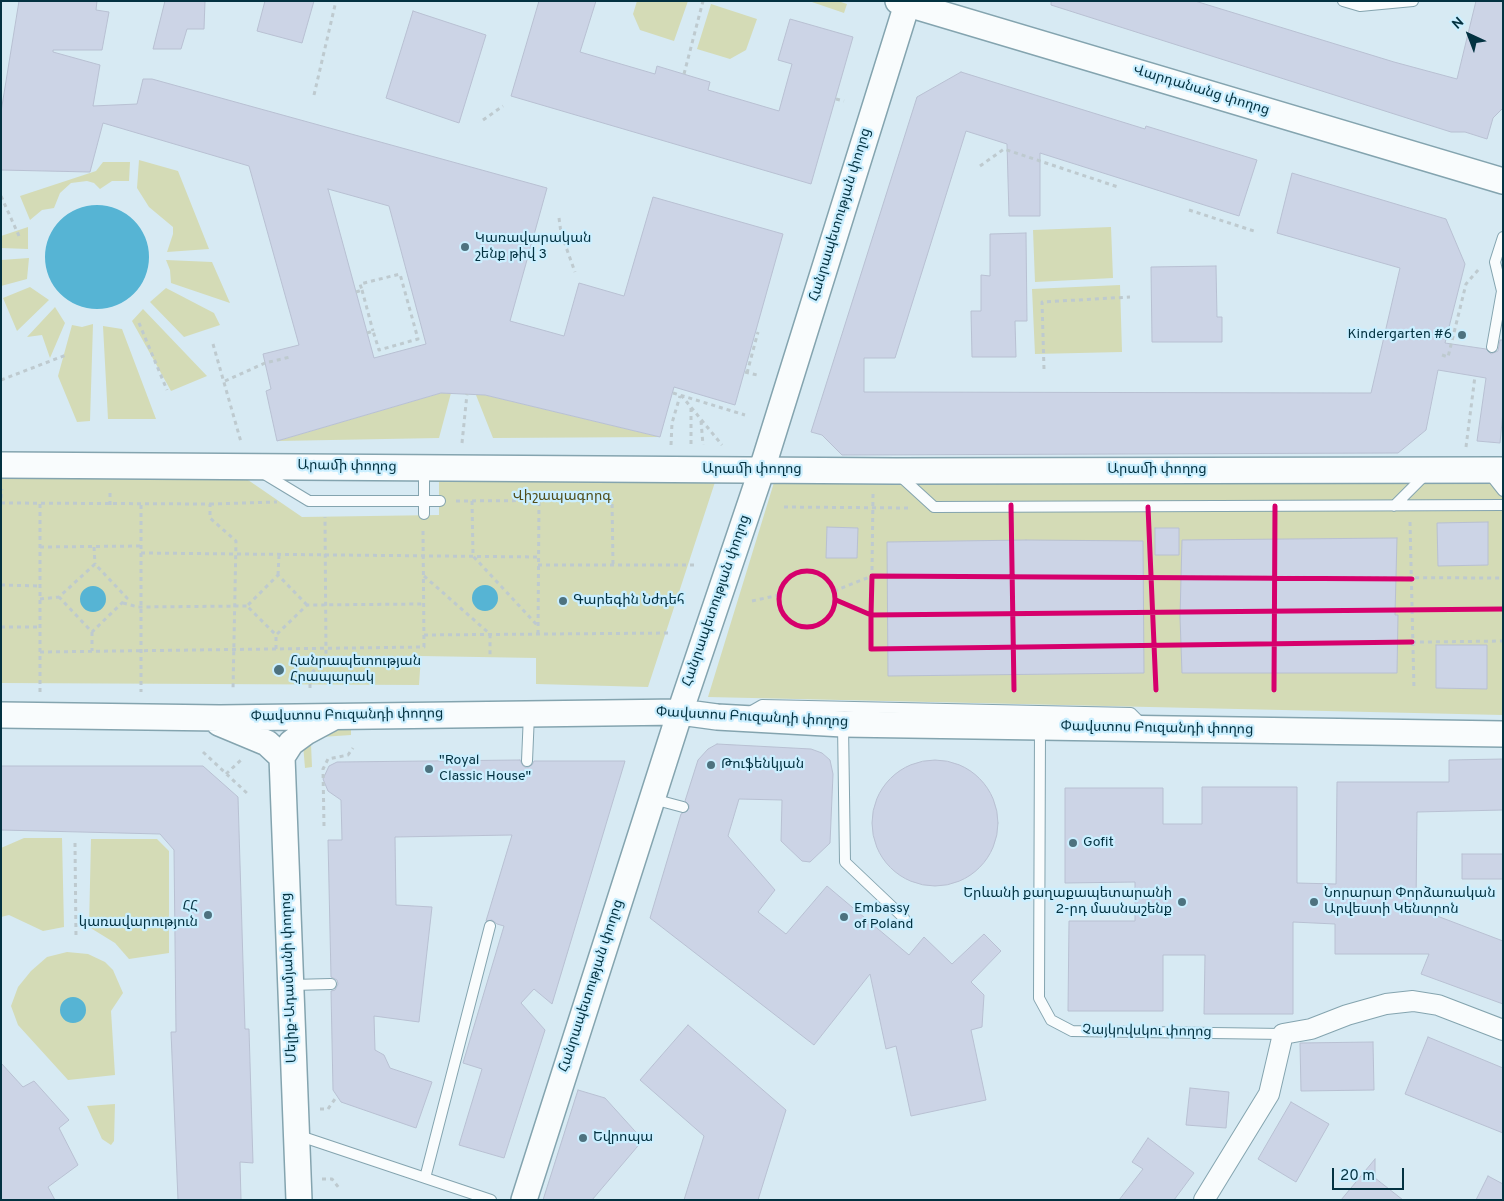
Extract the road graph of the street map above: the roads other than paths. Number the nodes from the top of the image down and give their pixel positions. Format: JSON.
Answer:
{"nodes":[{"id":1,"x":1343,"y":1,"type":"edge"},
{"id":2,"x":1413,"y":1,"type":"edge"},
{"id":3,"x":905,"y":2,"type":"edge"},
{"id":4,"x":1361,"y":3,"type":"edge"},
{"id":5,"x":1503,"y":181,"type":"edge"},
{"id":6,"x":1503,"y":237,"type":"edge"},
{"id":7,"x":1492,"y":347,"type":"dead end"},
{"id":8,"x":247,"y":456,"type":"junction"},
{"id":9,"x":1,"y":465,"type":"edge"},
{"id":10,"x":424,"y":467,"type":"junction"},
{"id":11,"x":762,"y":469,"type":"junction"},
{"id":12,"x":1430,"y":469,"type":"junction"},
{"id":13,"x":1494,"y":469,"type":"edge"},
{"id":14,"x":885,"y":471,"type":"junction"},
{"id":15,"x":1503,"y":492,"type":"edge"},
{"id":16,"x":424,"y":501,"type":"junction"},
{"id":17,"x":440,"y":501,"type":"road end"},
{"id":18,"x":1503,"y":505,"type":"edge"},
{"id":19,"x":1394,"y":506,"type":"junction"},
{"id":20,"x":424,"y":514,"type":"road end"},
{"id":21,"x":680,"y":712,"type":"junction"},
{"id":22,"x":529,"y":714,"type":"junction"},
{"id":23,"x":1,"y":715,"type":"edge"},
{"id":24,"x":338,"y":716,"type":"junction"},
{"id":25,"x":202,"y":718,"type":"junction"},
{"id":26,"x":741,"y":718,"type":"junction"},
{"id":27,"x":843,"y":724,"type":"junction"},
{"id":28,"x":1040,"y":727,"type":"junction"},
{"id":29,"x":1147,"y":728,"type":"junction"},
{"id":30,"x":1503,"y":734,"type":"edge"},
{"id":31,"x":282,"y":757,"type":"junction"},
{"id":32,"x":527,"y":760,"type":"dead end"},
{"id":33,"x":652,"y":798,"type":"junction"},
{"id":34,"x":683,"y":807,"type":"dead end"},
{"id":35,"x":904,"y":918,"type":"dead end"},
{"id":36,"x":490,"y":926,"type":"dead end"},
{"id":37,"x":331,"y":984,"type":"dead end"},
{"id":38,"x":290,"y":985,"type":"junction"},
{"id":39,"x":1503,"y":1030,"type":"edge"},
{"id":40,"x":1283,"y":1034,"type":"junction"},
{"id":41,"x":296,"y":1135,"type":"junction"},
{"id":42,"x":425,"y":1178,"type":"junction"},
{"id":43,"x":299,"y":1200,"type":"edge"},
{"id":44,"x":491,"y":1200,"type":"edge"},
{"id":45,"x":524,"y":1200,"type":"edge"},
{"id":46,"x":1204,"y":1200,"type":"edge"}],
"edges":[{"from":1,"to":4,"type":"lane"},
{"from":2,"to":4,"type":"lane"},
{"from":3,"to":5,"type":"street","name":"Վարդանանց փողոց"},
{"from":3,"to":11,"type":"street","name":"Հանրապետության փողոց"},
{"from":6,"to":7,"type":"lane"},
{"from":8,"to":9,"type":"street","name":"Արամի փողոց"},
{"from":8,"to":10,"type":"street","name":"Արամի փողոց"},
{"from":8,"to":16,"type":"lane"},
{"from":10,"to":11,"type":"street","name":"Արամի փողոց"},
{"from":10,"to":16,"type":"lane"},
{"from":11,"to":14,"type":"street","name":"Արամի փողոց"},
{"from":11,"to":21,"type":"street","name":"Հանրապետության փողոց"},
{"from":12,"to":13,"type":"street","name":"Արամի փողոց"},
{"from":12,"to":14,"type":"street","name":"Արամի փողոց"},
{"from":12,"to":19,"type":"lane"},
{"from":13,"to":15,"type":"lane"},
{"from":14,"to":19,"type":"lane"},
{"from":16,"to":17,"type":"lane"},
{"from":16,"to":20,"type":"lane"},
{"from":18,"to":19,"type":"lane"},
{"from":21,"to":22,"type":"street","name":"Փավստոս Բուզանդի փողոց"},
{"from":21,"to":26,"type":"street","name":"Փավստոս Բուզանդի փողոց"},
{"from":21,"to":33,"type":"street","name":"Հանրապետության փողոց"},
{"from":22,"to":24,"type":"street","name":"Փավստոս Բուզանդի փողոց"},
{"from":22,"to":32,"type":"lane"},
{"from":23,"to":25,"type":"street","name":"Փավստոս Բուզանդի փողոց"},
{"from":24,"to":25,"type":"street","name":"Փավստոս Բուզանդի փողոց"},
{"from":24,"to":31,"type":"street"},
{"from":25,"to":31,"type":"street"},
{"from":26,"to":27,"type":"street","name":"Փավստոս Բուզանդի փողոց"},
{"from":26,"to":29,"type":"lane"},
{"from":27,"to":28,"type":"street","name":"Փավստոս Բուզանդի փողոց"},
{"from":27,"to":35,"type":"lane"},
{"from":28,"to":29,"type":"street","name":"Փավստոս Բուզանդի փողոց"},
{"from":28,"to":40,"type":"lane","name":"Չայկովսկու փողոց"},
{"from":29,"to":30,"type":"street","name":"Փավստոս Բուզանդի փողոց"},
{"from":31,"to":38,"type":"street","name":"Մելիք-Ադամյանի փողոց"},
{"from":33,"to":34,"type":"lane"},
{"from":33,"to":45,"type":"street","name":"Հանրապետության փողոց"},
{"from":36,"to":42,"type":"lane"},
{"from":37,"to":38,"type":"lane"},
{"from":38,"to":41,"type":"street","name":"Մելիք-Ադամյանի փողոց"},
{"from":39,"to":40,"type":"street","name":"Չայկովսկու փողոց"},
{"from":40,"to":46,"type":"street"},
{"from":41,"to":42,"type":"lane"},
{"from":41,"to":43,"type":"street","name":"Մելիք-Ադամյանի փողոց"},
{"from":42,"to":44,"type":"lane"}]}
